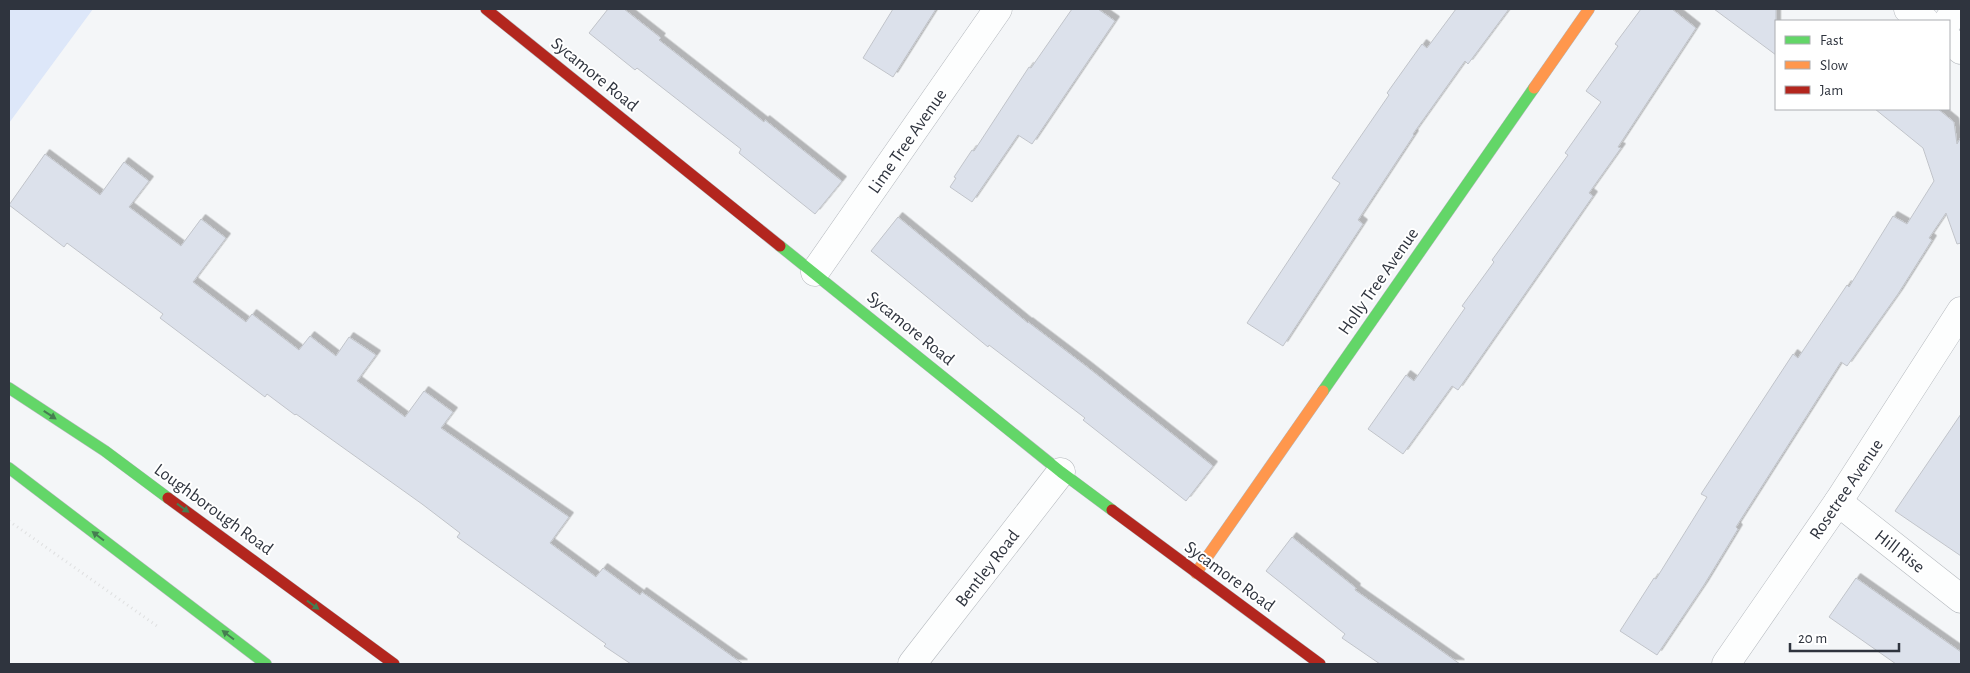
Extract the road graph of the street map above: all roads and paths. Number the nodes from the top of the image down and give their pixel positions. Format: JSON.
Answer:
{"nodes":[{"id":1,"x":486,"y":9,"type":"edge"},
{"id":2,"x":998,"y":9,"type":"edge"},
{"id":3,"x":1589,"y":9,"type":"edge"},
{"id":4,"x":1908,"y":9,"type":"edge"},
{"id":5,"x":1956,"y":9,"type":"edge"},
{"id":6,"x":1924,"y":20,"type":"edge"},
{"id":7,"x":1949,"y":20,"type":"edge"},
{"id":8,"x":1950,"y":41,"type":"edge"},
{"id":9,"x":1961,"y":50,"type":"edge"},
{"id":10,"x":815,"y":272,"type":"junction"},
{"id":11,"x":1961,"y":311,"type":"edge"},
{"id":12,"x":9,"y":388,"type":"edge"},
{"id":13,"x":9,"y":468,"type":"edge"},
{"id":14,"x":1061,"y":472,"type":"junction"},
{"id":15,"x":1838,"y":502,"type":"junction"},
{"id":16,"x":9,"y":521,"type":"edge"},
{"id":17,"x":1196,"y":573,"type":"junction"},
{"id":18,"x":1961,"y":599,"type":"edge"},
{"id":19,"x":164,"y":631,"type":"dead end"},
{"id":20,"x":266,"y":664,"type":"edge"},
{"id":21,"x":394,"y":664,"type":"edge"},
{"id":22,"x":912,"y":664,"type":"edge"},
{"id":23,"x":1320,"y":664,"type":"edge"},
{"id":24,"x":1726,"y":664,"type":"edge"}],
"edges":[{"from":1,"to":10,"type":"main road","name":"Sycamore Road"},
{"from":2,"to":10,"type":"street","name":"Lime Tree Avenue"},
{"from":3,"to":17,"type":"main road","name":"Holly Tree Avenue"},
{"from":4,"to":6,"type":"street"},
{"from":5,"to":7,"type":"street"},
{"from":8,"to":9,"type":"street"},
{"from":10,"to":14,"type":"main road","name":"Sycamore Road"},
{"from":11,"to":15,"type":"street","name":"Rosetree Avenue"},
{"from":12,"to":21,"type":"main road","name":"Loughborough Road","one_way":true},
{"from":20,"to":13,"type":"main road","one_way":true},
{"from":14,"to":17,"type":"main road","name":"Sycamore Road"},
{"from":14,"to":22,"type":"street","name":"Bentley Road"},
{"from":15,"to":18,"type":"street","name":"Hill Rise"},
{"from":15,"to":24,"type":"street","name":"Rosetree Avenue"},
{"from":16,"to":19,"type":"path"},
{"from":17,"to":23,"type":"main road","name":"Sycamore Road"}]}
